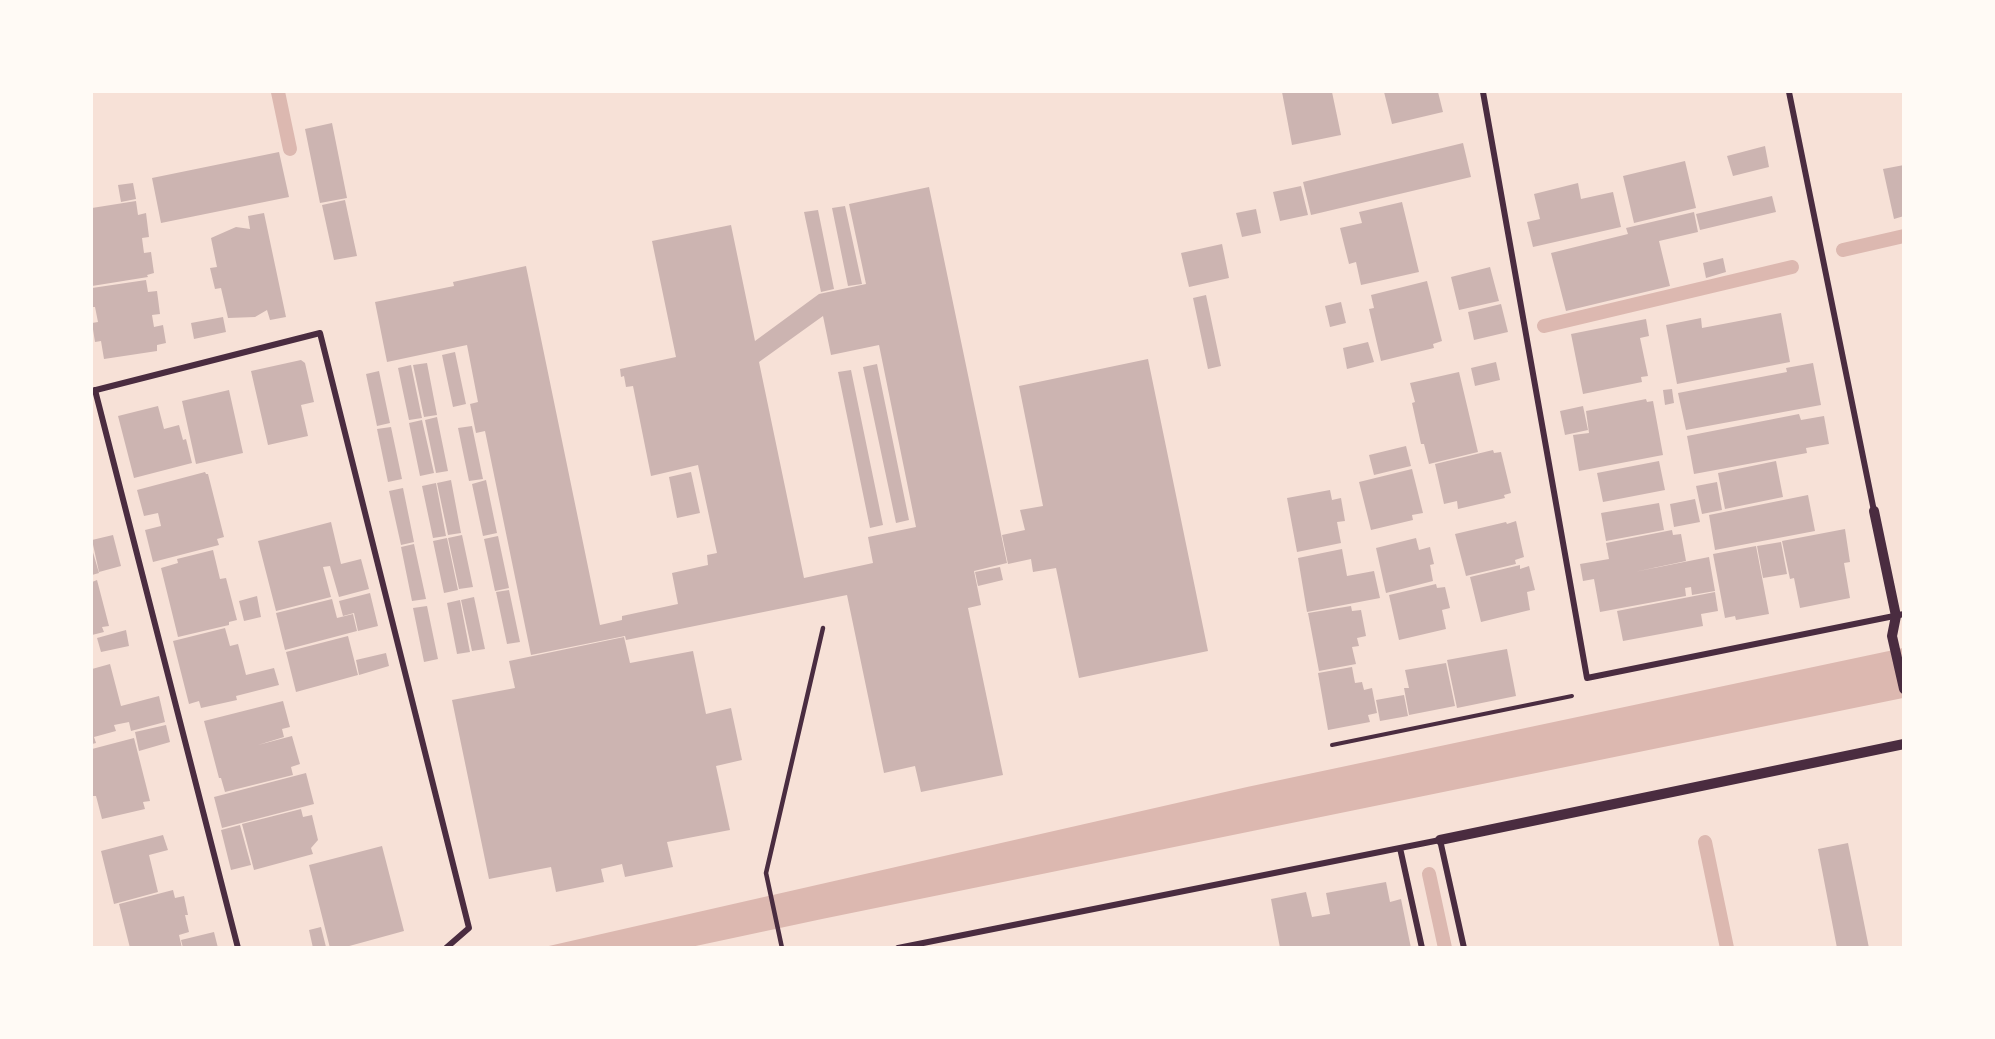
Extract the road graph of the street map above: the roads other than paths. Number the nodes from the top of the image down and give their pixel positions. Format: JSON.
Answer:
{"nodes":[{"id":1,"x":1483,"y":92,"type":"edge"},
{"id":2,"x":1789,"y":92,"type":"edge"},
{"id":3,"x":93,"y":391,"type":"edge"},
{"id":4,"x":1874,"y":511,"type":"joint"},
{"id":5,"x":1900,"y":615,"type":"edge"},
{"id":6,"x":822,"y":628,"type":"dead end"},
{"id":7,"x":1904,"y":688,"type":"edge"},
{"id":8,"x":1904,"y":744,"type":"edge"},
{"id":9,"x":1440,"y":840,"type":"junction"},
{"id":10,"x":1400,"y":848,"type":"junction"},
{"id":11,"x":238,"y":948,"type":"edge"},
{"id":12,"x":446,"y":948,"type":"edge"},
{"id":13,"x":782,"y":948,"type":"edge"},
{"id":14,"x":898,"y":948,"type":"edge"},
{"id":15,"x":1422,"y":948,"type":"edge"},
{"id":16,"x":1464,"y":948,"type":"edge"}],
"edges":[{"from":1,"to":5,"type":"street"},
{"from":2,"to":4,"type":"street"},
{"from":3,"to":11,"type":"street"},
{"from":3,"to":12,"type":"street"},
{"from":4,"to":5,"type":"street"},
{"from":5,"to":7,"type":"street"},
{"from":6,"to":13,"type":"lane"},
{"from":8,"to":9,"type":"street"},
{"from":9,"to":10,"type":"street"},
{"from":9,"to":16,"type":"street"},
{"from":10,"to":14,"type":"street"},
{"from":10,"to":15,"type":"street"}]}
